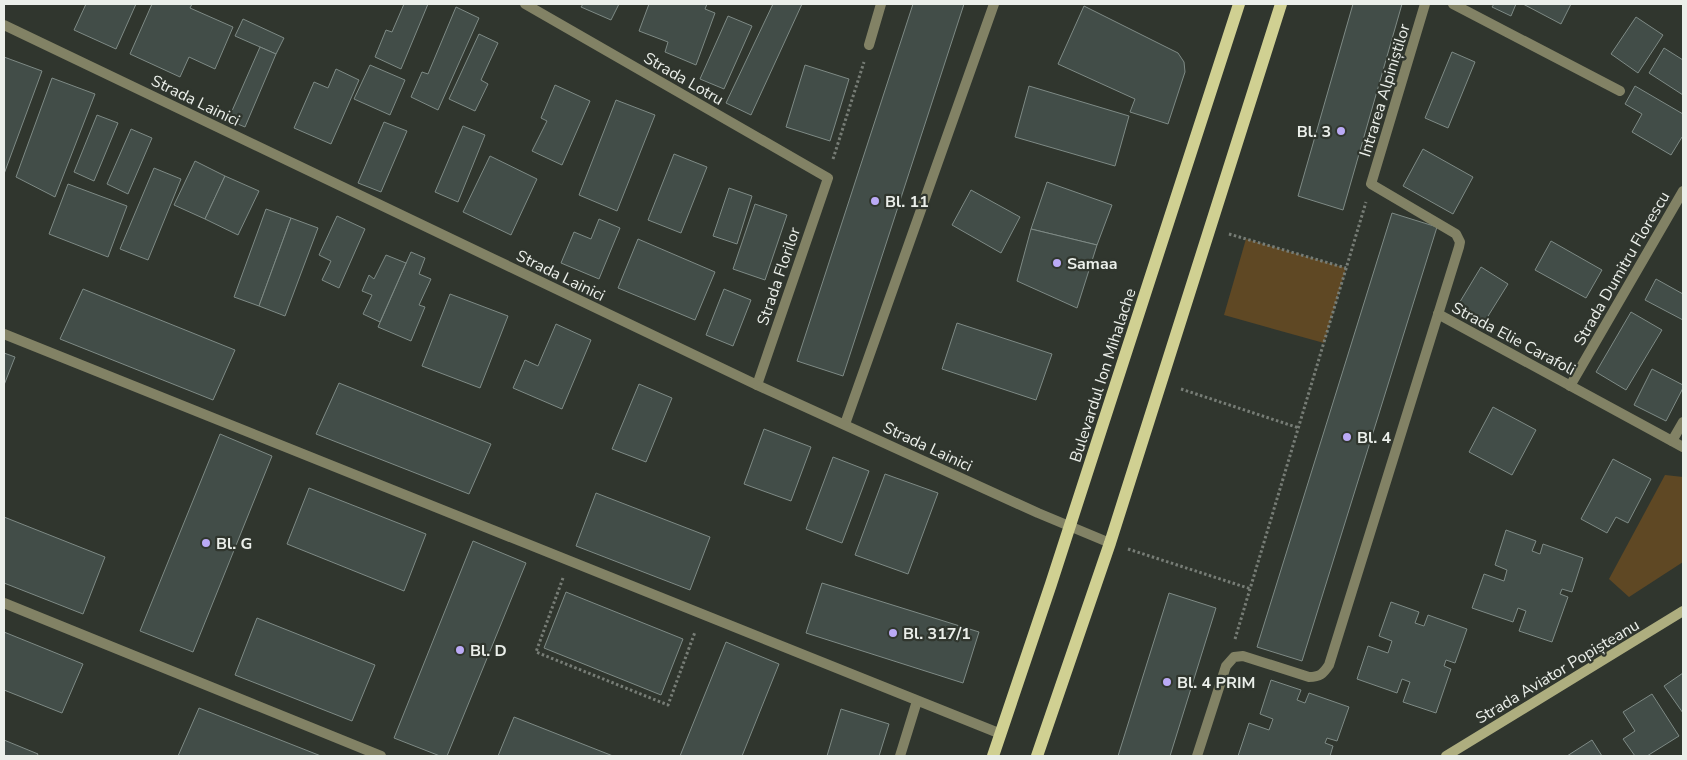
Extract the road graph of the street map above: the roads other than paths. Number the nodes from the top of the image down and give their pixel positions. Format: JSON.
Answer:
{"nodes":[{"id":1,"x":525,"y":4,"type":"edge"},
{"id":2,"x":881,"y":4,"type":"edge"},
{"id":3,"x":994,"y":4,"type":"edge"},
{"id":4,"x":1239,"y":4,"type":"edge"},
{"id":5,"x":1281,"y":4,"type":"edge"},
{"id":6,"x":1426,"y":4,"type":"edge"},
{"id":7,"x":1454,"y":4,"type":"edge"},
{"id":8,"x":4,"y":25,"type":"edge"},
{"id":9,"x":869,"y":45,"type":"road end"},
{"id":10,"x":1620,"y":91,"type":"dead end"},
{"id":11,"x":828,"y":178,"type":"joint"},
{"id":12,"x":1371,"y":184,"type":"joint"},
{"id":13,"x":1683,"y":191,"type":"edge"},
{"id":14,"x":1438,"y":314,"type":"junction"},
{"id":15,"x":4,"y":334,"type":"edge"},
{"id":16,"x":757,"y":385,"type":"junction"},
{"id":17,"x":1570,"y":386,"type":"junction"},
{"id":18,"x":1683,"y":422,"type":"edge"},
{"id":19,"x":845,"y":424,"type":"junction"},
{"id":20,"x":1672,"y":441,"type":"junction"},
{"id":21,"x":1683,"y":447,"type":"edge"},
{"id":22,"x":1069,"y":527,"type":"junction"},
{"id":23,"x":1110,"y":543,"type":"junction"},
{"id":24,"x":4,"y":603,"type":"edge"},
{"id":25,"x":1683,"y":611,"type":"edge"},
{"id":26,"x":918,"y":701,"type":"junction"},
{"id":27,"x":1001,"y":734,"type":"junction"},
{"id":28,"x":382,"y":756,"type":"edge"},
{"id":29,"x":900,"y":756,"type":"edge"},
{"id":30,"x":994,"y":756,"type":"edge"},
{"id":31,"x":1037,"y":756,"type":"edge"},
{"id":32,"x":1197,"y":756,"type":"edge"},
{"id":33,"x":1446,"y":756,"type":"edge"}],
"edges":[{"from":1,"to":11,"type":"street","name":"Strada Lotru"},
{"from":2,"to":9,"type":"street"},
{"from":3,"to":19,"type":"street"},
{"from":4,"to":22,"type":"main road","name":"Bulevardul Ion Mihalache"},
{"from":5,"to":23,"type":"main road"},
{"from":6,"to":12,"type":"street","name":"Intrarea Alpiniștilor"},
{"from":7,"to":10,"type":"street"},
{"from":8,"to":16,"type":"street","name":"Strada Lainici"},
{"from":11,"to":16,"type":"street","name":"Strada Florilor"},
{"from":12,"to":14,"type":"street","name":"Strada Elie Carafoli"},
{"from":13,"to":17,"type":"street","name":"Strada Dumitru Florescu"},
{"from":14,"to":17,"type":"street","name":"Strada Elie Carafoli"},
{"from":14,"to":32,"type":"street"},
{"from":15,"to":26,"type":"street"},
{"from":16,"to":19,"type":"street","name":"Strada Lainici"},
{"from":17,"to":20,"type":"street","name":"Strada Elie Carafoli"},
{"from":18,"to":20,"type":"street"},
{"from":19,"to":22,"type":"street","name":"Strada Lainici"},
{"from":20,"to":21,"type":"street","name":"Strada Elie Carafoli"},
{"from":22,"to":23,"type":"street","name":"Strada Lainici"},
{"from":22,"to":27,"type":"main road","name":"Bulevardul Ion Mihalache"},
{"from":23,"to":31,"type":"main road"},
{"from":24,"to":28,"type":"street"},
{"from":25,"to":33,"type":"street","name":"Strada Aviator Popișteanu"},
{"from":26,"to":27,"type":"street"},
{"from":26,"to":29,"type":"street"},
{"from":27,"to":30,"type":"main road","name":"Bulevardul Ion Mihalache"}]}
